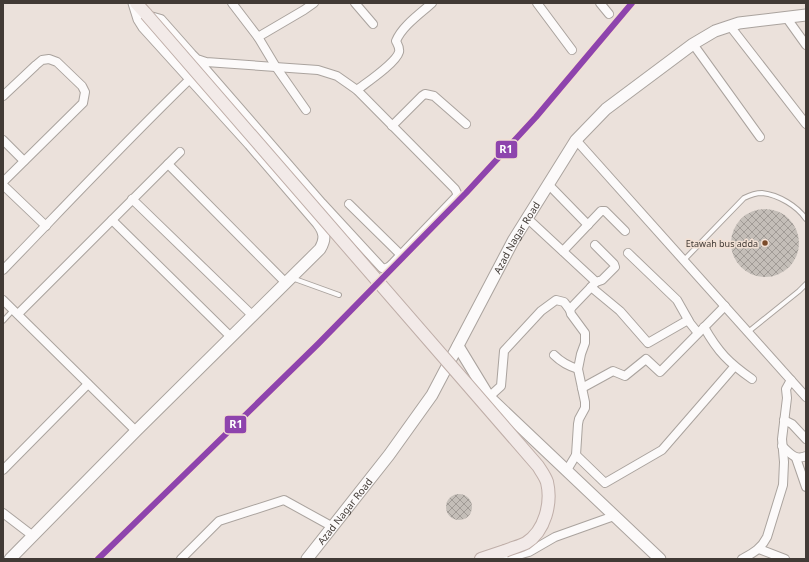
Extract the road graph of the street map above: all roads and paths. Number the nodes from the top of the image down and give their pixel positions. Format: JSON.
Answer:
{"nodes":[{"id":1,"x":135,"y":3,"type":"edge"},
{"id":2,"x":232,"y":3,"type":"edge"},
{"id":3,"x":298,"y":3,"type":"edge"},
{"id":4,"x":314,"y":3,"type":"edge"},
{"id":5,"x":355,"y":3,"type":"edge"},
{"id":6,"x":432,"y":3,"type":"edge"},
{"id":7,"x":536,"y":3,"type":"edge"},
{"id":8,"x":600,"y":3,"type":"edge"},
{"id":9,"x":304,"y":10,"type":"junction"},
{"id":10,"x":146,"y":14,"type":"junction"},
{"id":11,"x":609,"y":14,"type":"dead end"},
{"id":12,"x":806,"y":16,"type":"edge"},
{"id":13,"x":786,"y":17,"type":"junction"},
{"id":14,"x":373,"y":24,"type":"dead end"},
{"id":15,"x":730,"y":26,"type":"junction"},
{"id":16,"x":258,"y":37,"type":"junction"},
{"id":17,"x":693,"y":44,"type":"junction"},
{"id":18,"x":806,"y":45,"type":"edge"},
{"id":19,"x":572,"y":50,"type":"dead end"},
{"id":20,"x":197,"y":59,"type":"junction"},
{"id":21,"x":276,"y":67,"type":"junction"},
{"id":22,"x":190,"y":79,"type":"junction"},
{"id":23,"x":357,"y":90,"type":"junction"},
{"id":24,"x":3,"y":96,"type":"edge"},
{"id":25,"x":306,"y":110,"type":"dead end"},
{"id":26,"x":466,"y":124,"type":"dead end"},
{"id":27,"x":806,"y":124,"type":"edge"},
{"id":28,"x":392,"y":126,"type":"junction"},
{"id":29,"x":760,"y":137,"type":"dead end"},
{"id":30,"x":3,"y":140,"type":"edge"},
{"id":31,"x":576,"y":140,"type":"junction"},
{"id":32,"x":180,"y":152,"type":"dead end"},
{"id":33,"x":24,"y":161,"type":"junction"},
{"id":34,"x":168,"y":164,"type":"junction"},
{"id":35,"x":3,"y":183,"type":"edge"},
{"id":36,"x":548,"y":184,"type":"junction"},
{"id":37,"x":132,"y":199,"type":"junction"},
{"id":38,"x":349,"y":204,"type":"dead end"},
{"id":39,"x":527,"y":218,"type":"junction"},
{"id":40,"x":806,"y":219,"type":"edge"},
{"id":41,"x":112,"y":220,"type":"junction"},
{"id":42,"x":588,"y":225,"type":"junction"},
{"id":43,"x":46,"y":226,"type":"junction"},
{"id":44,"x":625,"y":231,"type":"dead end"},
{"id":45,"x":595,"y":245,"type":"dead end"},
{"id":46,"x":563,"y":251,"type":"junction"},
{"id":47,"x":628,"y":253,"type":"dead end"},
{"id":48,"x":401,"y":255,"type":"junction"},
{"id":49,"x":684,"y":260,"type":"junction"},
{"id":50,"x":3,"y":269,"type":"edge"},
{"id":51,"x":289,"y":280,"type":"junction"},
{"id":52,"x":594,"y":284,"type":"junction"},
{"id":53,"x":806,"y":284,"type":"edge"},
{"id":54,"x":339,"y":295,"type":"dead end"},
{"id":55,"x":3,"y":300,"type":"edge"},
{"id":56,"x":725,"y":306,"type":"junction"},
{"id":57,"x":570,"y":310,"type":"junction"},
{"id":58,"x":16,"y":312,"type":"junction"},
{"id":59,"x":253,"y":316,"type":"junction"},
{"id":60,"x":688,"y":320,"type":"junction"},
{"id":61,"x":3,"y":321,"type":"edge"},
{"id":62,"x":701,"y":330,"type":"junction"},
{"id":63,"x":748,"y":332,"type":"junction"},
{"id":64,"x":231,"y":337,"type":"junction"},
{"id":65,"x":458,"y":346,"type":"junction"},
{"id":66,"x":554,"y":355,"type":"dead end"},
{"id":67,"x":734,"y":367,"type":"junction"},
{"id":68,"x":578,"y":369,"type":"junction"},
{"id":69,"x":752,"y":379,"type":"dead end"},
{"id":70,"x":791,"y":380,"type":"junction"},
{"id":71,"x":88,"y":384,"type":"junction"},
{"id":72,"x":582,"y":388,"type":"junction"},
{"id":73,"x":806,"y":396,"type":"edge"},
{"id":74,"x":490,"y":397,"type":"junction"},
{"id":75,"x":784,"y":420,"type":"junction"},
{"id":76,"x":136,"y":431,"type":"junction"},
{"id":77,"x":806,"y":440,"type":"edge"},
{"id":78,"x":782,"y":446,"type":"junction"},
{"id":79,"x":576,"y":455,"type":"junction"},
{"id":80,"x":806,"y":456,"type":"edge"},
{"id":81,"x":796,"y":458,"type":"junction"},
{"id":82,"x":3,"y":470,"type":"edge"},
{"id":83,"x":567,"y":470,"type":"junction"},
{"id":84,"x":806,"y":487,"type":"edge"},
{"id":85,"x":3,"y":513,"type":"edge"},
{"id":86,"x":614,"y":516,"type":"junction"},
{"id":87,"x":333,"y":527,"type":"junction"},
{"id":88,"x":34,"y":536,"type":"junction"},
{"id":89,"x":759,"y":549,"type":"junction"},
{"id":90,"x":505,"y":555,"type":"edge"},
{"id":91,"x":530,"y":556,"type":"edge"},
{"id":92,"x":10,"y":559,"type":"edge"},
{"id":93,"x":181,"y":559,"type":"edge"},
{"id":94,"x":307,"y":559,"type":"edge"},
{"id":95,"x":481,"y":559,"type":"edge"},
{"id":96,"x":660,"y":559,"type":"edge"},
{"id":97,"x":742,"y":559,"type":"edge"},
{"id":98,"x":785,"y":559,"type":"edge"}],
"edges":[{"from":1,"to":10,"type":"main road"},
{"from":1,"to":22,"type":"street"},
{"from":2,"to":16,"type":"street"},
{"from":3,"to":9,"type":"street"},
{"from":4,"to":9,"type":"street"},
{"from":5,"to":14,"type":"street"},
{"from":6,"to":23,"type":"street"},
{"from":7,"to":19,"type":"street"},
{"from":8,"to":11,"type":"street"},
{"from":9,"to":16,"type":"street"},
{"from":10,"to":20,"type":"street"},
{"from":10,"to":90,"type":"main road","bridge":true},
{"from":12,"to":13,"type":"street","name":"Azad Nagar Road"},
{"from":13,"to":15,"type":"street","name":"Azad Nagar Road"},
{"from":13,"to":18,"type":"street"},
{"from":15,"to":17,"type":"street","name":"Azad Nagar Road"},
{"from":15,"to":27,"type":"street"},
{"from":16,"to":21,"type":"street"},
{"from":17,"to":29,"type":"street"},
{"from":17,"to":31,"type":"street","name":"Azad Nagar Road"},
{"from":20,"to":21,"type":"street"},
{"from":20,"to":48,"type":"street"},
{"from":21,"to":23,"type":"street"},
{"from":21,"to":25,"type":"street"},
{"from":22,"to":43,"type":"street"},
{"from":22,"to":51,"type":"street"},
{"from":23,"to":28,"type":"street"},
{"from":24,"to":33,"type":"street"},
{"from":26,"to":28,"type":"street"},
{"from":28,"to":48,"type":"street"},
{"from":30,"to":33,"type":"street"},
{"from":31,"to":36,"type":"street","name":"Azad Nagar Road"},
{"from":31,"to":49,"type":"street"},
{"from":32,"to":34,"type":"street"},
{"from":33,"to":35,"type":"street"},
{"from":34,"to":37,"type":"street"},
{"from":34,"to":51,"type":"street"},
{"from":35,"to":43,"type":"street"},
{"from":36,"to":39,"type":"street","name":"Azad Nagar Road"},
{"from":36,"to":42,"type":"street"},
{"from":37,"to":41,"type":"street"},
{"from":37,"to":59,"type":"street"},
{"from":38,"to":48,"type":"street"},
{"from":39,"to":46,"type":"street"},
{"from":39,"to":65,"type":"street","name":"Azad Nagar Road"},
{"from":40,"to":49,"type":"lane"},
{"from":41,"to":58,"type":"street"},
{"from":41,"to":64,"type":"street"},
{"from":42,"to":44,"type":"street"},
{"from":42,"to":46,"type":"street"},
{"from":43,"to":50,"type":"street"},
{"from":45,"to":52,"type":"street"},
{"from":46,"to":52,"type":"street"},
{"from":47,"to":60,"type":"street"},
{"from":49,"to":56,"type":"street"},
{"from":51,"to":54,"type":"lane"},
{"from":51,"to":59,"type":"street"},
{"from":52,"to":57,"type":"street"},
{"from":52,"to":60,"type":"street"},
{"from":53,"to":63,"type":"lane"},
{"from":55,"to":58,"type":"street"},
{"from":56,"to":62,"type":"street"},
{"from":56,"to":63,"type":"street"},
{"from":57,"to":68,"type":"street"},
{"from":57,"to":74,"type":"street"},
{"from":58,"to":61,"type":"lane"},
{"from":58,"to":71,"type":"street"},
{"from":59,"to":64,"type":"street"},
{"from":60,"to":62,"type":"street"},
{"from":62,"to":67,"type":"street"},
{"from":62,"to":72,"type":"street"},
{"from":63,"to":70,"type":"street"},
{"from":64,"to":76,"type":"street"},
{"from":65,"to":74,"type":"street"},
{"from":65,"to":87,"type":"street","name":"Azad Nagar Road"},
{"from":66,"to":68,"type":"street"},
{"from":67,"to":69,"type":"street"},
{"from":67,"to":79,"type":"street"},
{"from":68,"to":72,"type":"street"},
{"from":70,"to":73,"type":"street"},
{"from":70,"to":75,"type":"street"},
{"from":71,"to":76,"type":"street"},
{"from":71,"to":82,"type":"street"},
{"from":72,"to":79,"type":"street"},
{"from":74,"to":83,"type":"street"},
{"from":75,"to":77,"type":"street"},
{"from":75,"to":78,"type":"street"},
{"from":76,"to":88,"type":"street"},
{"from":78,"to":81,"type":"street"},
{"from":78,"to":89,"type":"street"},
{"from":79,"to":83,"type":"street"},
{"from":80,"to":81,"type":"street"},
{"from":81,"to":84,"type":"street"},
{"from":83,"to":86,"type":"street"},
{"from":85,"to":88,"type":"street"},
{"from":86,"to":91,"type":"street"},
{"from":86,"to":96,"type":"street"},
{"from":87,"to":93,"type":"street"},
{"from":87,"to":94,"type":"street","name":"Azad Nagar Road"},
{"from":88,"to":92,"type":"street"},
{"from":89,"to":97,"type":"street"},
{"from":89,"to":98,"type":"street"},
{"from":90,"to":91,"type":"street"},
{"from":90,"to":95,"type":"main road"}]}
